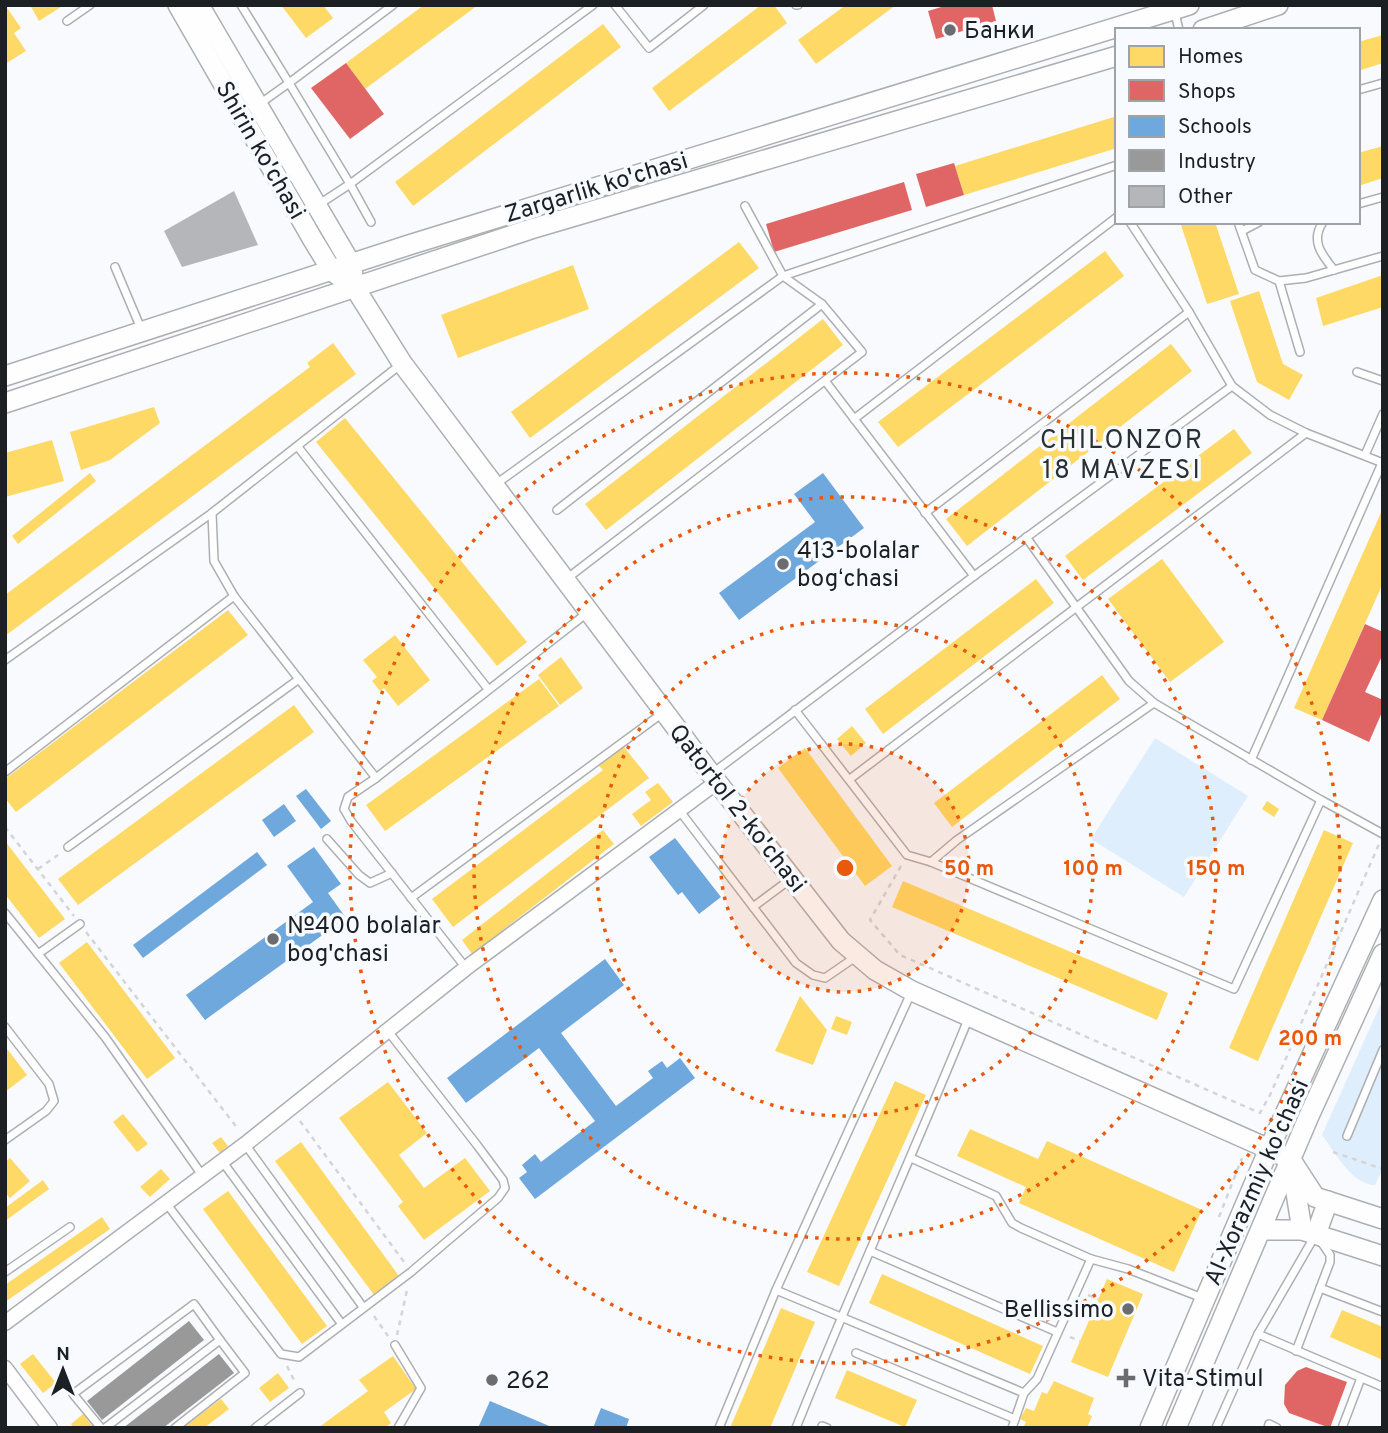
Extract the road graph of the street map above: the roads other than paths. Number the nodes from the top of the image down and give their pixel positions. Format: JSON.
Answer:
{"nodes":[{"id":1,"x":90,"y":5,"type":"edge"},
{"id":2,"x":178,"y":5,"type":"edge"},
{"id":3,"x":199,"y":5,"type":"edge"},
{"id":4,"x":241,"y":5,"type":"edge"},
{"id":5,"x":393,"y":5,"type":"edge"},
{"id":6,"x":593,"y":5,"type":"edge"},
{"id":7,"x":615,"y":5,"type":"edge"},
{"id":8,"x":704,"y":5,"type":"edge"},
{"id":9,"x":1278,"y":5,"type":"edge"},
{"id":10,"x":1179,"y":7,"type":"edge"},
{"id":11,"x":67,"y":21,"type":"dead end"},
{"id":12,"x":1179,"y":28,"type":"edge"},
{"id":13,"x":1209,"y":28,"type":"edge"},
{"id":14,"x":1115,"y":57,"type":"edge"},
{"id":15,"x":289,"y":83,"type":"junction"},
{"id":16,"x":1383,"y":83,"type":"edge"},
{"id":17,"x":1360,"y":89,"type":"edge"},
{"id":18,"x":250,"y":111,"type":"junction"},
{"id":19,"x":1115,"y":166,"type":"edge"},
{"id":20,"x":350,"y":184,"type":"junction"},
{"id":21,"x":1383,"y":197,"type":"edge"},
{"id":22,"x":1360,"y":203,"type":"edge"},
{"id":23,"x":317,"y":205,"type":"junction"},
{"id":24,"x":745,"y":206,"type":"dead end"},
{"id":25,"x":1115,"y":219,"type":"edge"},
{"id":26,"x":371,"y":222,"type":"dead end"},
{"id":27,"x":1131,"y":224,"type":"edge"},
{"id":28,"x":1239,"y":224,"type":"edge"},
{"id":29,"x":1255,"y":224,"type":"edge"},
{"id":30,"x":1322,"y":224,"type":"edge"},
{"id":31,"x":1242,"y":231,"type":"junction"},
{"id":32,"x":1383,"y":256,"type":"edge"},
{"id":33,"x":115,"y":267,"type":"dead end"},
{"id":34,"x":342,"y":267,"type":"junction"},
{"id":35,"x":1334,"y":270,"type":"junction"},
{"id":36,"x":783,"y":276,"type":"junction"},
{"id":37,"x":1279,"y":281,"type":"junction"},
{"id":38,"x":355,"y":288,"type":"junction"},
{"id":39,"x":822,"y":304,"type":"junction"},
{"id":40,"x":1189,"y":312,"type":"junction"},
{"id":41,"x":142,"y":332,"type":"junction"},
{"id":42,"x":1300,"y":352,"type":"dead end"},
{"id":43,"x":402,"y":363,"type":"junction"},
{"id":44,"x":1357,"y":372,"type":"dead end"},
{"id":45,"x":5,"y":376,"type":"edge"},
{"id":46,"x":826,"y":382,"type":"junction"},
{"id":47,"x":1383,"y":382,"type":"edge"},
{"id":48,"x":1232,"y":386,"type":"junction"},
{"id":49,"x":5,"y":403,"type":"edge"},
{"id":50,"x":1383,"y":414,"type":"edge"},
{"id":51,"x":854,"y":419,"type":"junction"},
{"id":52,"x":1307,"y":433,"type":"junction"},
{"id":53,"x":298,"y":447,"type":"junction"},
{"id":54,"x":1365,"y":455,"type":"junction"},
{"id":55,"x":1382,"y":463,"type":"edge"},
{"id":56,"x":494,"y":485,"type":"junction"},
{"id":57,"x":557,"y":510,"type":"dead end"},
{"id":58,"x":212,"y":513,"type":"junction"},
{"id":59,"x":925,"y":513,"type":"junction"},
{"id":60,"x":1026,"y":537,"type":"junction"},
{"id":61,"x":974,"y":576,"type":"junction"},
{"id":62,"x":565,"y":580,"type":"junction"},
{"id":63,"x":234,"y":596,"type":"junction"},
{"id":64,"x":1076,"y":607,"type":"junction"},
{"id":65,"x":589,"y":611,"type":"junction"},
{"id":66,"x":5,"y":660,"type":"edge"},
{"id":67,"x":299,"y":679,"type":"junction"},
{"id":68,"x":488,"y":689,"type":"junction"},
{"id":69,"x":1154,"y":703,"type":"junction"},
{"id":70,"x":795,"y":710,"type":"junction"},
{"id":71,"x":664,"y":711,"type":"junction"},
{"id":72,"x":1251,"y":760,"type":"junction"},
{"id":73,"x":5,"y":772,"type":"edge"},
{"id":74,"x":376,"y":778,"type":"junction"},
{"id":75,"x":714,"y":778,"type":"junction"},
{"id":76,"x":850,"y":779,"type":"junction"},
{"id":77,"x":1321,"y":800,"type":"junction"},
{"id":78,"x":679,"y":810,"type":"junction"},
{"id":79,"x":1383,"y":834,"type":"edge"},
{"id":80,"x":327,"y":839,"type":"dead end"},
{"id":81,"x":68,"y":847,"type":"road end"},
{"id":82,"x":931,"y":862,"type":"junction"},
{"id":83,"x":391,"y":873,"type":"junction"},
{"id":84,"x":792,"y":878,"type":"junction"},
{"id":85,"x":411,"y":898,"type":"junction"},
{"id":86,"x":1383,"y":900,"type":"edge"},
{"id":87,"x":753,"y":906,"type":"junction"},
{"id":88,"x":5,"y":913,"type":"edge"},
{"id":89,"x":80,"y":925,"type":"road end"},
{"id":90,"x":38,"y":954,"type":"junction"},
{"id":91,"x":1383,"y":954,"type":"edge"},
{"id":92,"x":857,"y":956,"type":"junction"},
{"id":93,"x":466,"y":968,"type":"junction"},
{"id":94,"x":912,"y":991,"type":"junction"},
{"id":95,"x":969,"y":1016,"type":"junction"},
{"id":96,"x":387,"y":1030,"type":"junction"},
{"id":97,"x":7,"y":1032,"type":"edge"},
{"id":98,"x":1383,"y":1049,"type":"edge"},
{"id":99,"x":1346,"y":1136,"type":"dead end"},
{"id":100,"x":5,"y":1140,"type":"edge"},
{"id":101,"x":246,"y":1143,"type":"junction"},
{"id":102,"x":1269,"y":1149,"type":"junction"},
{"id":103,"x":911,"y":1158,"type":"junction"},
{"id":104,"x":222,"y":1160,"type":"junction"},
{"id":105,"x":1290,"y":1160,"type":"junction"},
{"id":106,"x":202,"y":1175,"type":"junction"},
{"id":107,"x":1253,"y":1186,"type":"junction"},
{"id":108,"x":1328,"y":1201,"type":"junction"},
{"id":109,"x":165,"y":1203,"type":"junction"},
{"id":110,"x":1383,"y":1219,"type":"edge"},
{"id":111,"x":70,"y":1227,"type":"dead end"},
{"id":112,"x":1261,"y":1230,"type":"junction"},
{"id":113,"x":1309,"y":1232,"type":"junction"},
{"id":114,"x":870,"y":1251,"type":"junction"},
{"id":115,"x":1383,"y":1256,"type":"edge"},
{"id":116,"x":1091,"y":1259,"type":"junction"},
{"id":117,"x":5,"y":1272,"type":"edge"},
{"id":118,"x":1320,"y":1289,"type":"junction"},
{"id":119,"x":776,"y":1290,"type":"junction"},
{"id":120,"x":1205,"y":1299,"type":"junction"},
{"id":121,"x":364,"y":1306,"type":"junction"},
{"id":122,"x":1383,"y":1312,"type":"edge"},
{"id":123,"x":840,"y":1318,"type":"junction"},
{"id":124,"x":5,"y":1323,"type":"edge"},
{"id":125,"x":341,"y":1323,"type":"junction"},
{"id":126,"x":1057,"y":1332,"type":"junction"},
{"id":127,"x":1258,"y":1334,"type":"junction"},
{"id":128,"x":220,"y":1340,"type":"junction"},
{"id":129,"x":395,"y":1345,"type":"road end"},
{"id":130,"x":1296,"y":1351,"type":"junction"},
{"id":131,"x":856,"y":1353,"type":"dead end"},
{"id":132,"x":5,"y":1368,"type":"edge"},
{"id":133,"x":1361,"y":1378,"type":"junction"},
{"id":134,"x":1383,"y":1387,"type":"edge"},
{"id":135,"x":300,"y":1393,"type":"road end"},
{"id":136,"x":1024,"y":1393,"type":"junction"},
{"id":137,"x":1015,"y":1419,"type":"junction"},
{"id":138,"x":50,"y":1428,"type":"edge"},
{"id":139,"x":103,"y":1428,"type":"edge"},
{"id":140,"x":175,"y":1428,"type":"edge"},
{"id":141,"x":255,"y":1428,"type":"edge"},
{"id":142,"x":398,"y":1428,"type":"edge"},
{"id":143,"x":719,"y":1428,"type":"edge"},
{"id":144,"x":796,"y":1428,"type":"edge"},
{"id":145,"x":1012,"y":1428,"type":"edge"},
{"id":146,"x":1150,"y":1428,"type":"edge"},
{"id":147,"x":1176,"y":1428,"type":"edge"},
{"id":148,"x":1216,"y":1428,"type":"edge"},
{"id":149,"x":1268,"y":1428,"type":"edge"},
{"id":150,"x":1277,"y":1428,"type":"edge"},
{"id":151,"x":1342,"y":1428,"type":"edge"}],
"edges":[{"from":1,"to":11,"type":"lane"},
{"from":2,"to":18,"type":"main road","name":"Shirin ko'chasi"},
{"from":3,"to":18,"type":"main road","name":"Shirin ko'chasi"},
{"from":4,"to":15,"type":"lane"},
{"from":5,"to":15,"type":"lane"},
{"from":6,"to":20,"type":"lane"},
{"from":7,"to":8,"type":"lane"},
{"from":9,"to":13,"type":"main road"},
{"from":10,"to":12,"type":"lane"},
{"from":10,"to":34,"type":"main road","name":"Zargarlik ko'chasi"},
{"from":14,"to":38,"type":"main road","name":"Zargarlik ko'chasi"},
{"from":15,"to":18,"type":"lane"},
{"from":15,"to":20,"type":"lane"},
{"from":16,"to":17,"type":"lane"},
{"from":18,"to":23,"type":"main road","name":"Shirin ko'chasi"},
{"from":18,"to":34,"type":"main road","name":"Shirin ko'chasi"},
{"from":19,"to":36,"type":"lane"},
{"from":20,"to":23,"type":"lane"},
{"from":20,"to":26,"type":"lane"},
{"from":21,"to":22,"type":"lane"},
{"from":23,"to":34,"type":"main road","name":"Shirin ko'chasi"},
{"from":24,"to":36,"type":"lane"},
{"from":25,"to":51,"type":"lane"},
{"from":27,"to":40,"type":"lane"},
{"from":28,"to":31,"type":"lane"},
{"from":29,"to":31,"type":"lane"},
{"from":30,"to":35,"type":"lane"},
{"from":31,"to":37,"type":"lane"},
{"from":32,"to":35,"type":"lane"},
{"from":33,"to":41,"type":"lane"},
{"from":34,"to":38,"type":"main road","name":"Shirin ko'chasi"},
{"from":34,"to":41,"type":"main road","name":"Zargarlik ko'chasi"},
{"from":35,"to":37,"type":"lane"},
{"from":36,"to":39,"type":"lane"},
{"from":36,"to":56,"type":"lane"},
{"from":37,"to":42,"type":"lane"},
{"from":38,"to":43,"type":"main road","name":"Qatortol 2-ko'chasi"},
{"from":38,"to":49,"type":"main road","name":"Zargarlik ko'chasi"},
{"from":39,"to":46,"type":"lane"},
{"from":39,"to":57,"type":"lane"},
{"from":40,"to":48,"type":"lane"},
{"from":40,"to":59,"type":"lane"},
{"from":41,"to":45,"type":"main road","name":"Zargarlik ko'chasi"},
{"from":43,"to":53,"type":"lane"},
{"from":43,"to":56,"type":"main road","name":"Qatortol 2-ko'chasi"},
{"from":44,"to":47,"type":"lane"},
{"from":46,"to":51,"type":"lane"},
{"from":46,"to":62,"type":"lane"},
{"from":48,"to":52,"type":"lane"},
{"from":48,"to":60,"type":"lane"},
{"from":50,"to":54,"type":"lane"},
{"from":51,"to":59,"type":"lane"},
{"from":52,"to":54,"type":"lane"},
{"from":52,"to":64,"type":"lane"},
{"from":53,"to":58,"type":"lane"},
{"from":53,"to":68,"type":"lane"},
{"from":54,"to":55,"type":"lane"},
{"from":55,"to":72,"type":"lane"},
{"from":56,"to":62,"type":"main road","name":"Qatortol 2-ko'chasi"},
{"from":58,"to":63,"type":"lane"},
{"from":58,"to":66,"type":"lane"},
{"from":59,"to":61,"type":"lane"},
{"from":60,"to":61,"type":"lane"},
{"from":60,"to":64,"type":"lane"},
{"from":61,"to":70,"type":"lane"},
{"from":62,"to":65,"type":"main road","name":"Qatortol 2-ko'chasi"},
{"from":63,"to":67,"type":"lane"},
{"from":63,"to":73,"type":"lane"},
{"from":64,"to":69,"type":"lane"},
{"from":64,"to":76,"type":"lane"},
{"from":65,"to":68,"type":"lane"},
{"from":65,"to":71,"type":"main road","name":"Qatortol 2-ko'chasi"},
{"from":67,"to":74,"type":"lane"},
{"from":67,"to":81,"type":"lane"},
{"from":68,"to":74,"type":"lane"},
{"from":69,"to":72,"type":"lane"},
{"from":69,"to":82,"type":"lane"},
{"from":70,"to":75,"type":"lane"},
{"from":70,"to":76,"type":"lane"},
{"from":71,"to":75,"type":"main road","name":"Qatortol 2-ko'chasi"},
{"from":71,"to":85,"type":"lane"},
{"from":72,"to":77,"type":"lane"},
{"from":74,"to":83,"type":"lane"},
{"from":75,"to":78,"type":"street"},
{"from":75,"to":84,"type":"main road","name":"Qatortol 2-ko'chasi"},
{"from":76,"to":82,"type":"lane"},
{"from":77,"to":79,"type":"lane"},
{"from":77,"to":82,"type":"lane"},
{"from":78,"to":87,"type":"lane"},
{"from":78,"to":93,"type":"street"},
{"from":80,"to":83,"type":"lane"},
{"from":83,"to":85,"type":"lane"},
{"from":84,"to":87,"type":"lane"},
{"from":84,"to":92,"type":"main road","name":"Qatortol 2-ko'chasi"},
{"from":85,"to":93,"type":"lane"},
{"from":86,"to":102,"type":"main road","name":"Al-Xorazmiy ko'chasi"},
{"from":87,"to":92,"type":"lane"},
{"from":88,"to":90,"type":"lane"},
{"from":89,"to":90,"type":"lane"},
{"from":90,"to":106,"type":"lane"},
{"from":91,"to":105,"type":"main road","name":"Al-Xorazmiy ko'chasi"},
{"from":92,"to":94,"type":"main road","name":"Qatortol 2-ko'chasi"},
{"from":93,"to":96,"type":"street"},
{"from":94,"to":95,"type":"main road","name":"Qatortol 2-ko'chasi"},
{"from":94,"to":119,"type":"lane"},
{"from":95,"to":102,"type":"main road","name":"Qatortol 2-ko'chasi"},
{"from":95,"to":103,"type":"lane"},
{"from":96,"to":101,"type":"street"},
{"from":96,"to":121,"type":"lane"},
{"from":97,"to":100,"type":"lane"},
{"from":98,"to":99,"type":"lane"},
{"from":101,"to":104,"type":"street"},
{"from":101,"to":121,"type":"lane"},
{"from":102,"to":105,"type":"main road","name":"Qatortol 2-ko'chasi"},
{"from":102,"to":107,"type":"main road","name":"Al-Xorazmiy ko'chasi"},
{"from":103,"to":114,"type":"lane"},
{"from":103,"to":116,"type":"lane"},
{"from":104,"to":106,"type":"street"},
{"from":104,"to":125,"type":"lane"},
{"from":105,"to":107,"type":"main road"},
{"from":105,"to":108,"type":"main road","name":"Qatortol 2-ko'chasi"},
{"from":105,"to":112,"type":"main road","name":"Al-Xorazmiy ko'chasi"},
{"from":105,"to":113,"type":"main road"},
{"from":106,"to":109,"type":"street"},
{"from":107,"to":120,"type":"main road","name":"Al-Xorazmiy ko'chasi"},
{"from":108,"to":110,"type":"main road","name":"Qatortol 2-ko'chasi"},
{"from":108,"to":113,"type":"main road"},
{"from":109,"to":124,"type":"street"},
{"from":109,"to":125,"type":"lane"},
{"from":111,"to":117,"type":"lane"},
{"from":112,"to":113,"type":"main road"},
{"from":112,"to":147,"type":"main road","name":"Al-Xorazmiy ko'chasi"},
{"from":113,"to":115,"type":"main road"},
{"from":113,"to":118,"type":"lane"},
{"from":113,"to":127,"type":"lane"},
{"from":114,"to":123,"type":"lane"},
{"from":114,"to":126,"type":"lane"},
{"from":116,"to":120,"type":"lane"},
{"from":116,"to":126,"type":"lane"},
{"from":118,"to":122,"type":"lane"},
{"from":118,"to":130,"type":"lane"},
{"from":119,"to":123,"type":"lane"},
{"from":119,"to":143,"type":"lane"},
{"from":120,"to":146,"type":"main road","name":"Al-Xorazmiy ko'chasi"},
{"from":121,"to":125,"type":"lane"},
{"from":123,"to":136,"type":"lane"},
{"from":123,"to":144,"type":"lane"},
{"from":126,"to":136,"type":"lane"},
{"from":127,"to":130,"type":"lane"},
{"from":127,"to":148,"type":"lane"},
{"from":128,"to":139,"type":"lane"},
{"from":128,"to":139,"type":"lane"},
{"from":128,"to":140,"type":"lane"},
{"from":129,"to":142,"type":"lane"},
{"from":130,"to":133,"type":"lane"},
{"from":131,"to":137,"type":"lane"},
{"from":132,"to":138,"type":"street"},
{"from":133,"to":134,"type":"lane"},
{"from":133,"to":151,"type":"lane"},
{"from":135,"to":141,"type":"lane"},
{"from":136,"to":137,"type":"lane"},
{"from":137,"to":145,"type":"lane"},
{"from":149,"to":150,"type":"lane"}]}
